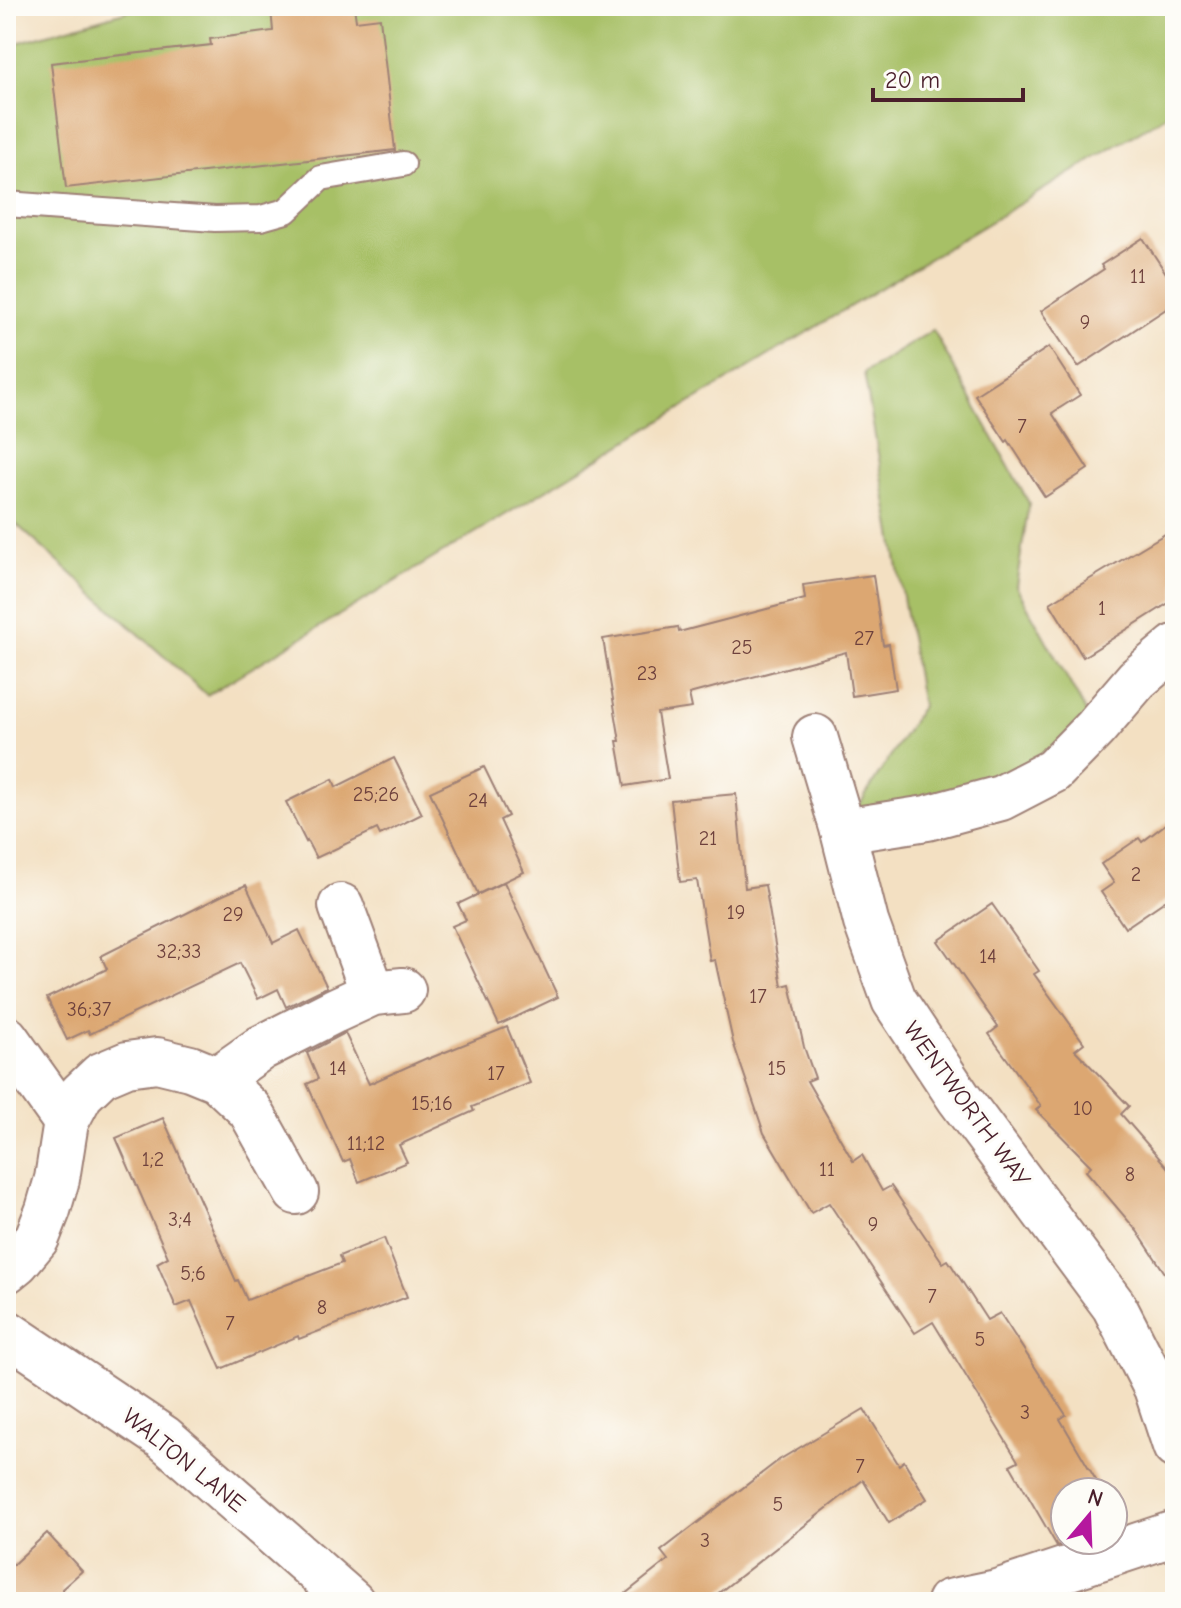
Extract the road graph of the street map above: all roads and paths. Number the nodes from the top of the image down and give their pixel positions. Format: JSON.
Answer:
{"nodes":[{"id":1,"x":403,"y":164,"type":"dead end"},
{"id":2,"x":6,"y":204,"type":"edge"},
{"id":3,"x":1175,"y":647,"type":"edge"},
{"id":4,"x":815,"y":737,"type":"dead end"},
{"id":5,"x":843,"y":831,"type":"junction"},
{"id":6,"x":341,"y":906,"type":"dead end"},
{"id":7,"x":6,"y":1038,"type":"edge"},
{"id":8,"x":217,"y":1079,"type":"junction"},
{"id":9,"x":66,"y":1122,"type":"junction"},
{"id":10,"x":296,"y":1192,"type":"dead end"},
{"id":11,"x":6,"y":1271,"type":"edge"},
{"id":12,"x":6,"y":1332,"type":"edge"},
{"id":13,"x":1175,"y":1446,"type":"edge"},
{"id":14,"x":1175,"y":1533,"type":"edge"},
{"id":15,"x":1000,"y":1597,"type":"edge"},
{"id":16,"x":352,"y":1602,"type":"edge"},
{"id":17,"x":949,"y":1602,"type":"edge"}],
"edges":[{"from":1,"to":2,"type":"lane"},
{"from":3,"to":5,"type":"street"},
{"from":4,"to":5,"type":"street","name":"WENTWORTH WAY"},
{"from":5,"to":13,"type":"street","name":"WENTWORTH WAY"},
{"from":6,"to":8,"type":"street"},
{"from":7,"to":9,"type":"street"},
{"from":8,"to":9,"type":"street"},
{"from":8,"to":10,"type":"street"},
{"from":9,"to":11,"type":"street"},
{"from":12,"to":16,"type":"street","name":"WALTON LANE"},
{"from":14,"to":15,"type":"street"},
{"from":15,"to":17,"type":"street"}]}
